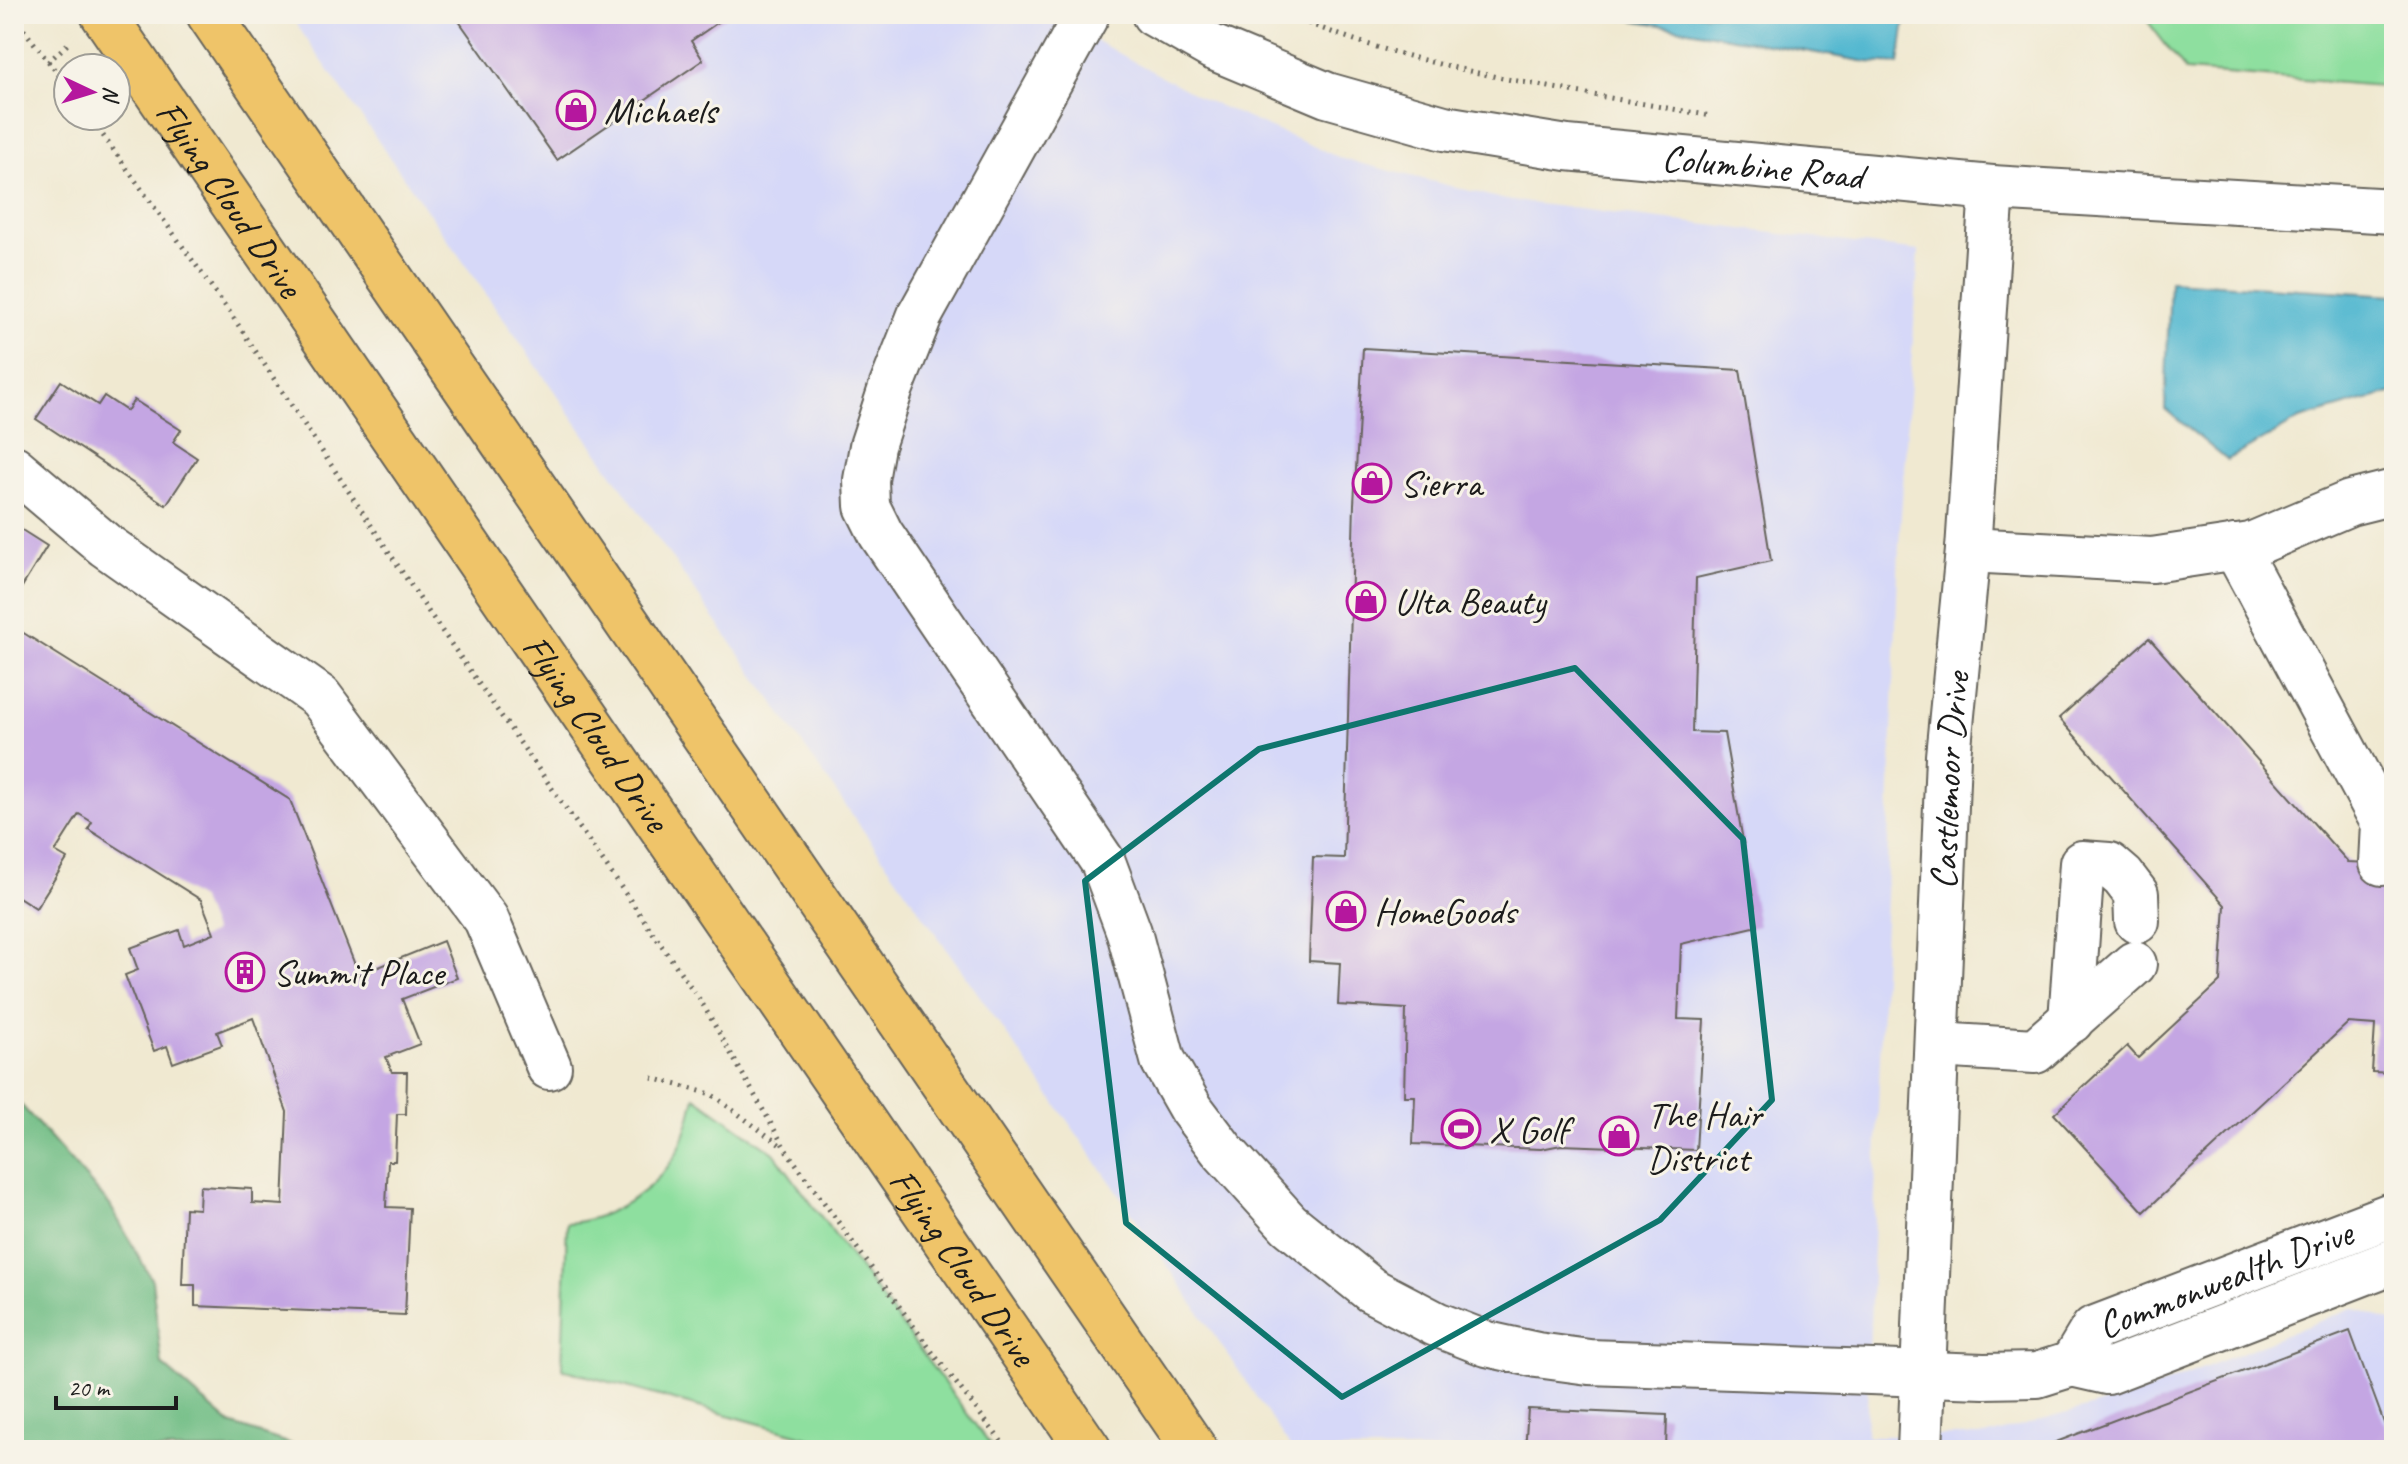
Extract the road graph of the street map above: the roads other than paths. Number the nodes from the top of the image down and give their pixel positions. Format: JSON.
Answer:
{"nodes":[{"id":1,"x":103,"y":14,"type":"edge"},
{"id":2,"x":209,"y":14,"type":"edge"},
{"id":3,"x":1087,"y":14,"type":"edge"},
{"id":4,"x":1154,"y":14,"type":"edge"},
{"id":5,"x":1992,"y":188,"type":"junction"},
{"id":6,"x":2394,"y":211,"type":"edge"},
{"id":7,"x":14,"y":468,"type":"edge"},
{"id":8,"x":2394,"y":492,"type":"edge"},
{"id":9,"x":2235,"y":547,"type":"junction"},
{"id":10,"x":1968,"y":550,"type":"junction"},
{"id":11,"x":2382,"y":863,"type":"dead end"},
{"id":12,"x":2137,"y":921,"type":"dead end"},
{"id":13,"x":2134,"y":964,"type":"dead end"},
{"id":14,"x":2071,"y":1021,"type":"junction"},
{"id":15,"x":1937,"y":1045,"type":"junction"},
{"id":16,"x":549,"y":1067,"type":"dead end"},
{"id":17,"x":2394,"y":1214,"type":"edge"},
{"id":18,"x":2394,"y":1261,"type":"edge"},
{"id":19,"x":2072,"y":1364,"type":"junction"},
{"id":20,"x":1924,"y":1373,"type":"junction"},
{"id":21,"x":1089,"y":1450,"type":"edge"},
{"id":22,"x":1195,"y":1450,"type":"edge"},
{"id":23,"x":1920,"y":1450,"type":"edge"}],
"edges":[{"from":1,"to":21,"type":"main road","name":"Flying Cloud Drive"},
{"from":2,"to":22,"type":"main road"},
{"from":3,"to":20,"type":"street","name":"Commonwealth Drive"},
{"from":4,"to":5,"type":"street","name":"Columbine Road"},
{"from":5,"to":6,"type":"street","name":"Columbine Road"},
{"from":5,"to":10,"type":"street","name":"Castlemoor Drive"},
{"from":7,"to":16,"type":"street"},
{"from":8,"to":9,"type":"street"},
{"from":9,"to":10,"type":"street"},
{"from":9,"to":11,"type":"street"},
{"from":10,"to":15,"type":"street","name":"Castlemoor Drive"},
{"from":12,"to":14,"type":"street"},
{"from":13,"to":14,"type":"street"},
{"from":14,"to":15,"type":"street"},
{"from":15,"to":20,"type":"street","name":"Castlemoor Drive"},
{"from":17,"to":19,"type":"street","name":"Commonwealth Drive"},
{"from":18,"to":19,"type":"street","name":"Commonwealth Drive"},
{"from":19,"to":20,"type":"street","name":"Commonwealth Drive"},
{"from":20,"to":23,"type":"street","name":"Castlemoor Drive"}]}
